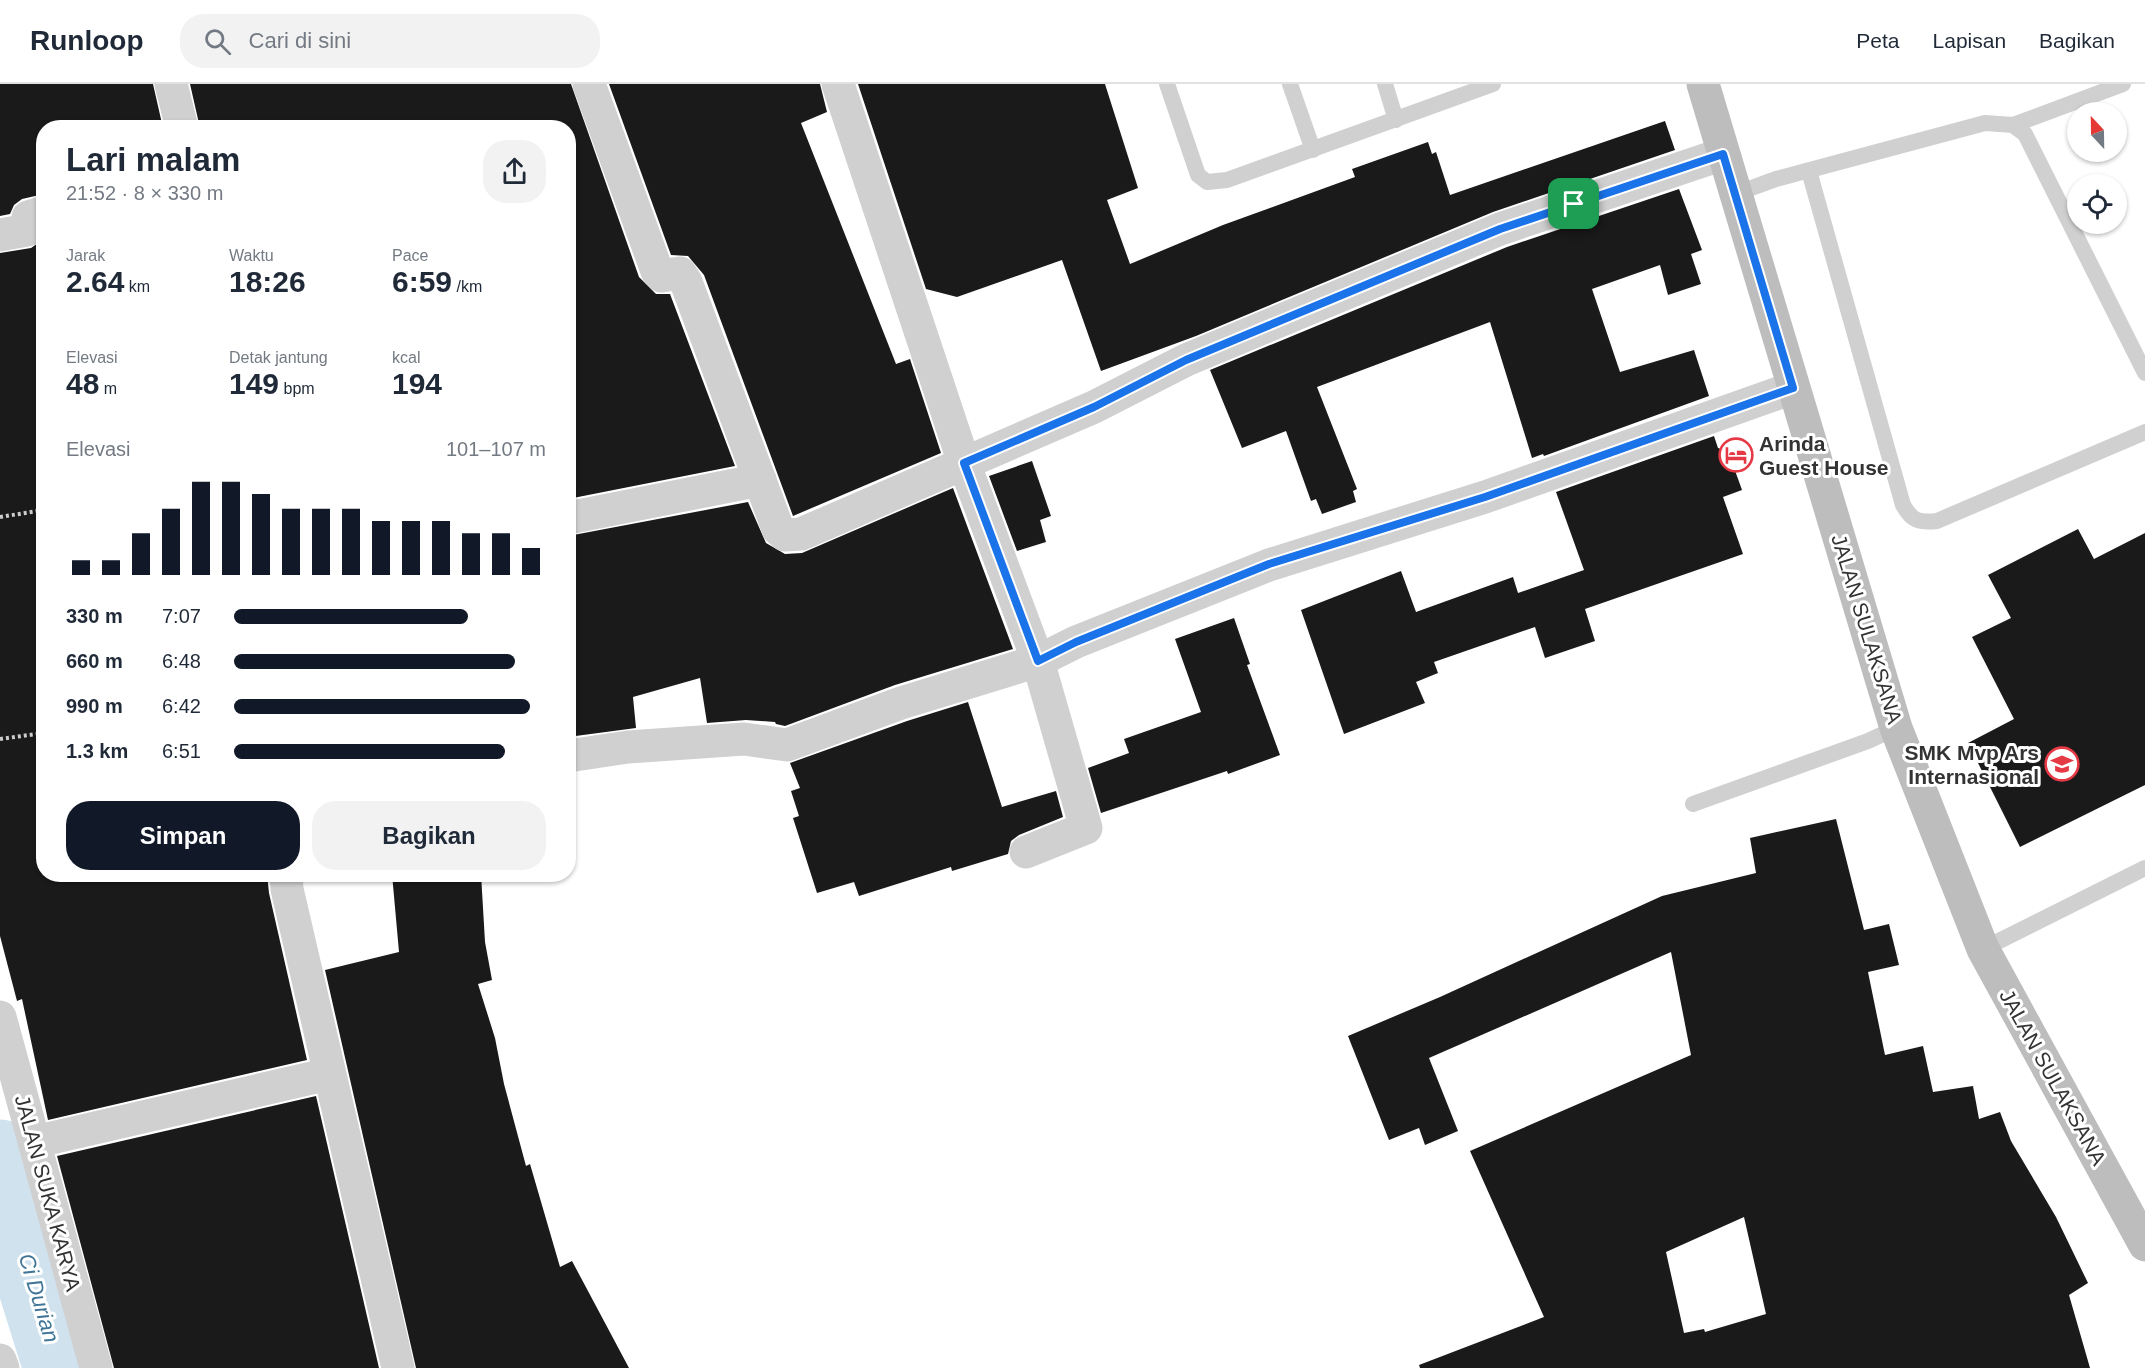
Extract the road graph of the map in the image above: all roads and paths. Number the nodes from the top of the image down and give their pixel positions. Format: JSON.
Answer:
{"nodes":[{"id":1,"x":171,"y":84,"type":"edge"},
{"id":2,"x":590,"y":84,"type":"edge"},
{"id":3,"x":838,"y":84,"type":"edge"},
{"id":4,"x":1167,"y":84,"type":"edge"},
{"id":5,"x":1290,"y":84,"type":"edge"},
{"id":6,"x":1385,"y":84,"type":"edge"},
{"id":7,"x":1493,"y":84,"type":"edge"},
{"id":8,"x":1703,"y":84,"type":"edge"},
{"id":9,"x":2123,"y":84,"type":"edge"},
{"id":10,"x":181,"y":120,"type":"edge"},
{"id":11,"x":1396,"y":120,"type":"junction"},
{"id":12,"x":2013,"y":125,"type":"junction"},
{"id":13,"x":1313,"y":150,"type":"junction"},
{"id":14,"x":1723,"y":154,"type":"junction"},
{"id":15,"x":1809,"y":171,"type":"junction"},
{"id":16,"x":1735,"y":194,"type":"junction"},
{"id":17,"x":36,"y":214,"type":"edge"},
{"id":18,"x":0,"y":235,"type":"edge"},
{"id":19,"x":2145,"y":373,"type":"edge"},
{"id":20,"x":1793,"y":388,"type":"junction"},
{"id":21,"x":2145,"y":432,"type":"edge"},
{"id":22,"x":964,"y":463,"type":"junction"},
{"id":23,"x":760,"y":480,"type":"junction"},
{"id":24,"x":36,"y":511,"type":"edge"},
{"id":25,"x":576,"y":516,"type":"edge"},
{"id":26,"x":0,"y":517,"type":"edge"},
{"id":27,"x":1038,"y":661,"type":"junction"},
{"id":28,"x":1896,"y":728,"type":"junction"},
{"id":29,"x":36,"y":734,"type":"edge"},
{"id":30,"x":0,"y":739,"type":"edge"},
{"id":31,"x":576,"y":755,"type":"edge"},
{"id":32,"x":1693,"y":804,"type":"dead end"},
{"id":33,"x":1026,"y":852,"type":"dead end"},
{"id":34,"x":2145,"y":868,"type":"edge"},
{"id":35,"x":288,"y":882,"type":"edge"},
{"id":36,"x":1983,"y":949,"type":"junction"},
{"id":37,"x":0,"y":1017,"type":"edge"},
{"id":38,"x":330,"y":1074,"type":"junction"},
{"id":39,"x":19,"y":1121,"type":"edge"},
{"id":40,"x":2145,"y":1245,"type":"edge"},
{"id":41,"x":0,"y":1360,"type":"edge"},
{"id":42,"x":3,"y":1368,"type":"edge"},
{"id":43,"x":96,"y":1368,"type":"edge"},
{"id":44,"x":398,"y":1368,"type":"edge"}],
"edges":[{"from":1,"to":10,"type":"street"},
{"from":2,"to":23,"type":"street"},
{"from":3,"to":22,"type":"street"},
{"from":4,"to":13,"type":"lane"},
{"from":5,"to":13,"type":"lane"},
{"from":6,"to":11,"type":"lane"},
{"from":7,"to":11,"type":"lane"},
{"from":8,"to":14,"type":"street","name":"JALAN SULAKSANA"},
{"from":9,"to":12,"type":"lane"},
{"from":11,"to":13,"type":"lane"},
{"from":12,"to":15,"type":"lane"},
{"from":12,"to":19,"type":"lane"},
{"from":14,"to":16,"type":"street","name":"JALAN SULAKSANA"},
{"from":14,"to":22,"type":"street"},
{"from":15,"to":16,"type":"lane"},
{"from":15,"to":21,"type":"lane"},
{"from":16,"to":20,"type":"street","name":"JALAN SULAKSANA"},
{"from":17,"to":18,"type":"street"},
{"from":20,"to":27,"type":"street"},
{"from":20,"to":28,"type":"street","name":"JALAN SULAKSANA"},
{"from":22,"to":23,"type":"street"},
{"from":22,"to":27,"type":"street"},
{"from":23,"to":25,"type":"street"},
{"from":24,"to":26,"type":"path"},
{"from":27,"to":31,"type":"street"},
{"from":27,"to":33,"type":"street"},
{"from":28,"to":32,"type":"lane"},
{"from":28,"to":36,"type":"street","name":"JALAN SULAKSANA"},
{"from":29,"to":30,"type":"path"},
{"from":34,"to":36,"type":"lane"},
{"from":35,"to":38,"type":"street"},
{"from":36,"to":40,"type":"street","name":"JALAN SULAKSANA"},
{"from":37,"to":39,"type":"street","name":"JALAN SUKA KARYA"},
{"from":38,"to":39,"type":"street"},
{"from":38,"to":44,"type":"street"},
{"from":39,"to":43,"type":"street","name":"JALAN SUKA KARYA"},
{"from":41,"to":42,"type":"street"}]}
